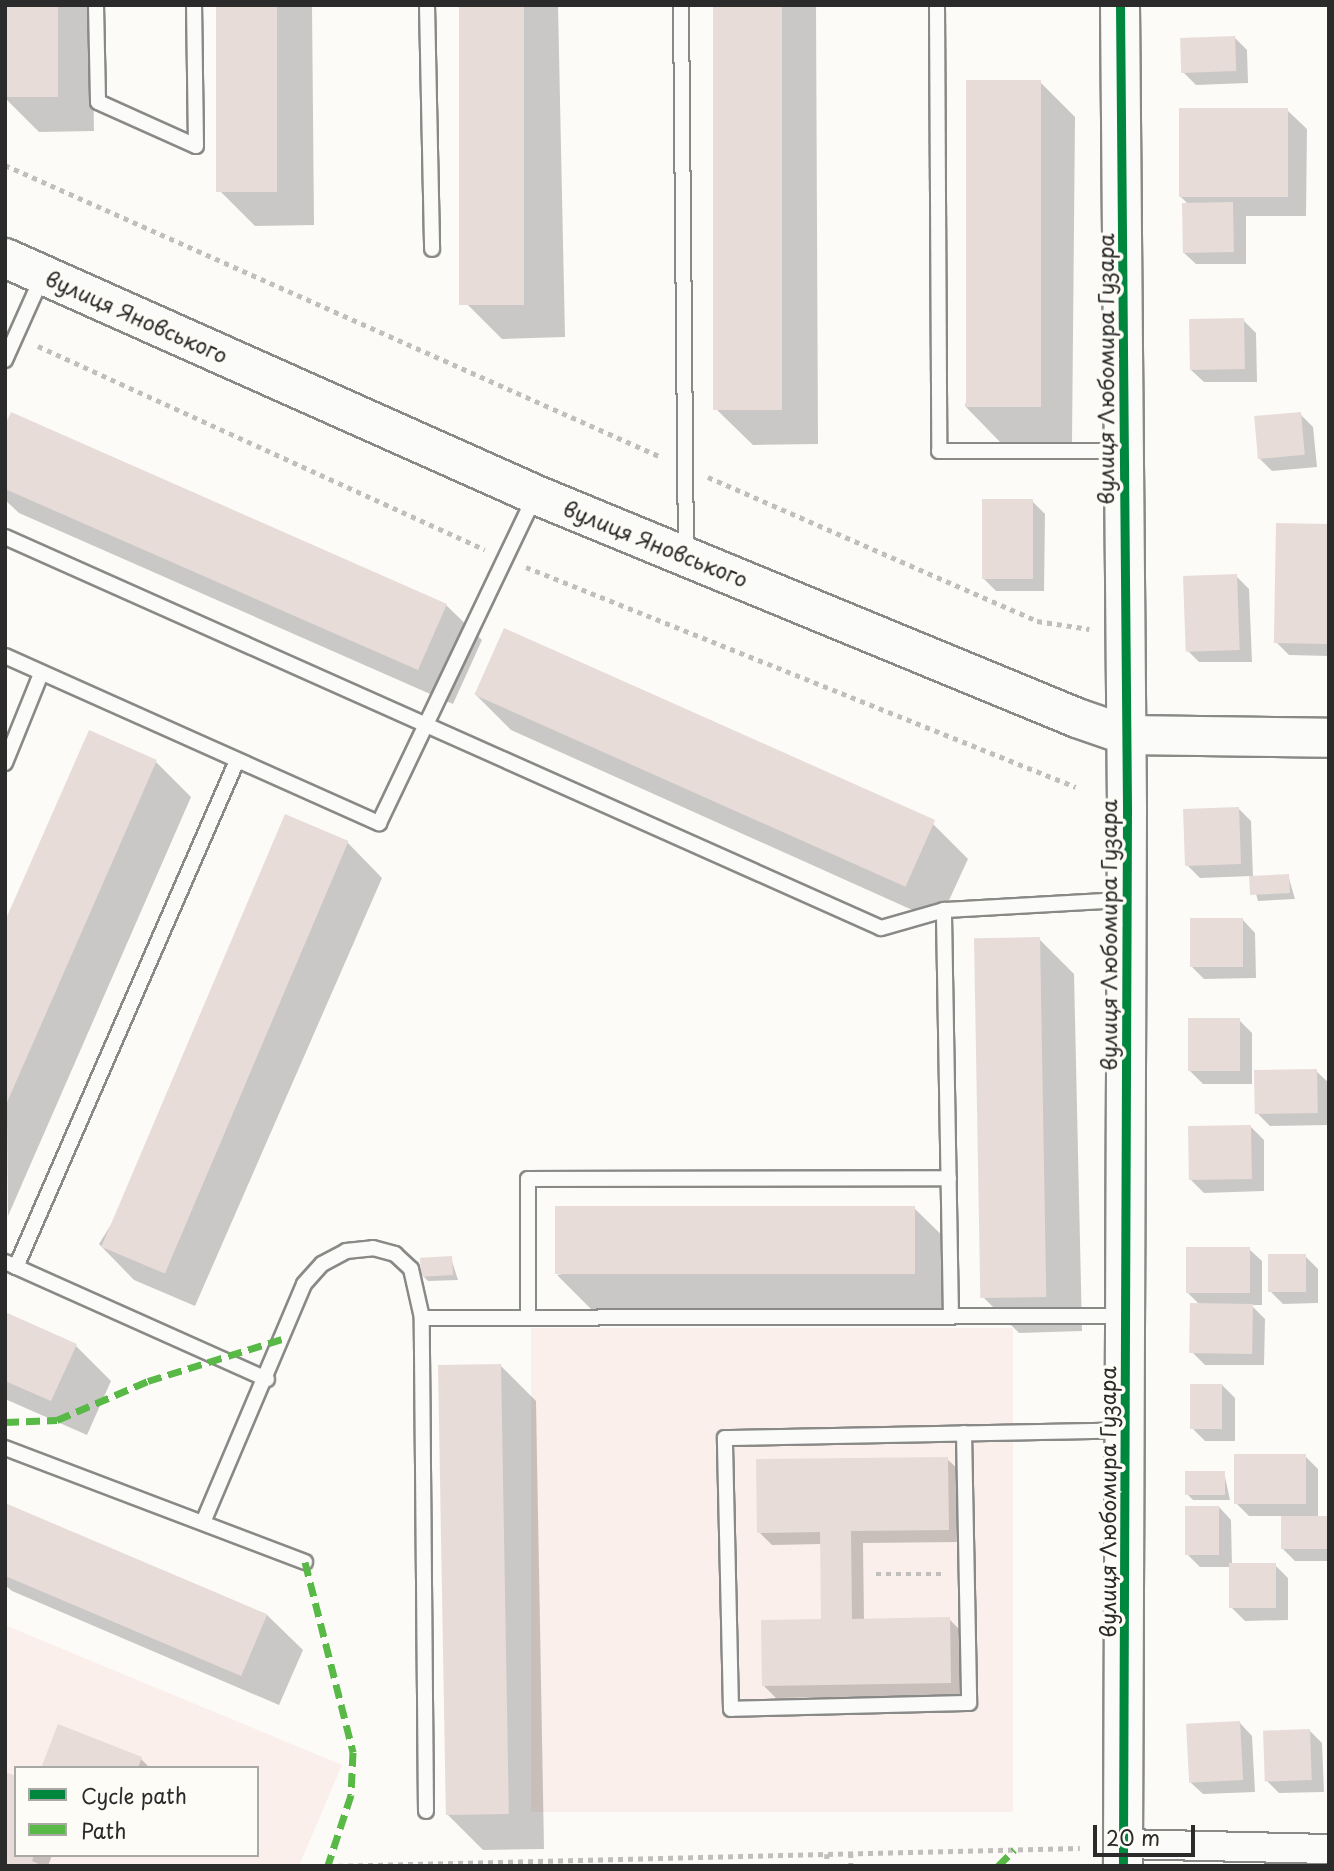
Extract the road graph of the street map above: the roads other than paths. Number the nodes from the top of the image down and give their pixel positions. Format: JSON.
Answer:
{"nodes":[{"id":1,"x":96,"y":5,"type":"edge"},
{"id":2,"x":194,"y":5,"type":"edge"},
{"id":3,"x":427,"y":5,"type":"edge"},
{"id":4,"x":681,"y":5,"type":"edge"},
{"id":5,"x":937,"y":5,"type":"edge"},
{"id":6,"x":1120,"y":5,"type":"edge"},
{"id":7,"x":432,"y":249,"type":"dead end"},
{"id":8,"x":5,"y":258,"type":"edge"},
{"id":9,"x":43,"y":274,"type":"junction"},
{"id":10,"x":5,"y":360,"type":"edge"},
{"id":11,"x":1123,"y":450,"type":"junction"},
{"id":12,"x":536,"y":495,"type":"junction"},
{"id":13,"x":5,"y":537,"type":"edge"},
{"id":14,"x":686,"y":555,"type":"junction"},
{"id":15,"x":5,"y":656,"type":"edge"},
{"id":16,"x":41,"y":674,"type":"junction"},
{"id":17,"x":426,"y":726,"type":"junction"},
{"id":18,"x":1126,"y":735,"type":"junction"},
{"id":19,"x":1329,"y":738,"type":"edge"},
{"id":20,"x":5,"y":763,"type":"edge"},
{"id":21,"x":236,"y":763,"type":"junction"},
{"id":22,"x":1126,"y":900,"type":"junction"},
{"id":23,"x":944,"y":910,"type":"junction"},
{"id":24,"x":949,"y":1178,"type":"junction"},
{"id":25,"x":11,"y":1264,"type":"edge"},
{"id":26,"x":1124,"y":1316,"type":"junction"},
{"id":27,"x":951,"y":1317,"type":"junction"},
{"id":28,"x":422,"y":1318,"type":"junction"},
{"id":29,"x":528,"y":1318,"type":"junction"},
{"id":30,"x":267,"y":1379,"type":"junction"},
{"id":31,"x":1125,"y":1430,"type":"junction"},
{"id":32,"x":964,"y":1433,"type":"junction"},
{"id":33,"x":5,"y":1448,"type":"edge"},
{"id":34,"x":204,"y":1520,"type":"junction"},
{"id":35,"x":305,"y":1562,"type":"dead end"},
{"id":36,"x":426,"y":1811,"type":"dead end"},
{"id":37,"x":1329,"y":1849,"type":"edge"},
{"id":38,"x":1123,"y":1855,"type":"edge"}],
"edges":[{"from":1,"to":2,"type":"lane"},
{"from":3,"to":7,"type":"lane"},
{"from":4,"to":14,"type":"lane"},
{"from":5,"to":11,"type":"lane"},
{"from":6,"to":11,"type":"street","name":"вулиця Любомира Гузара"},
{"from":8,"to":9,"type":"street","name":"вулиця Яновського"},
{"from":9,"to":10,"type":"lane"},
{"from":9,"to":12,"type":"street","name":"вулиця Яновського"},
{"from":11,"to":18,"type":"street","name":"вулиця Любомира Гузара"},
{"from":12,"to":14,"type":"street","name":"вулиця Яновського"},
{"from":12,"to":17,"type":"lane"},
{"from":13,"to":17,"type":"lane"},
{"from":14,"to":18,"type":"street","name":"вулиця Яновського"},
{"from":15,"to":16,"type":"lane"},
{"from":16,"to":20,"type":"lane"},
{"from":16,"to":21,"type":"lane"},
{"from":17,"to":21,"type":"lane"},
{"from":17,"to":23,"type":"lane"},
{"from":18,"to":19,"type":"street","name":"вулиця Яновського"},
{"from":18,"to":22,"type":"street","name":"вулиця Любомира Гузара"},
{"from":21,"to":25,"type":"lane"},
{"from":22,"to":23,"type":"lane"},
{"from":22,"to":26,"type":"street","name":"вулиця Любомира Гузара"},
{"from":23,"to":24,"type":"lane"},
{"from":24,"to":27,"type":"lane"},
{"from":24,"to":29,"type":"lane"},
{"from":25,"to":30,"type":"lane"},
{"from":26,"to":27,"type":"lane"},
{"from":26,"to":31,"type":"street","name":"вулиця Любомира Гузара"},
{"from":27,"to":29,"type":"lane"},
{"from":28,"to":29,"type":"lane"},
{"from":28,"to":30,"type":"lane"},
{"from":28,"to":36,"type":"lane"},
{"from":30,"to":34,"type":"lane"},
{"from":31,"to":32,"type":"lane"},
{"from":31,"to":38,"type":"street","name":"вулиця Любомира Гузара"},
{"from":32,"to":32,"type":"lane"},
{"from":33,"to":34,"type":"lane"},
{"from":34,"to":35,"type":"lane"},
{"from":37,"to":38,"type":"street"}]}
